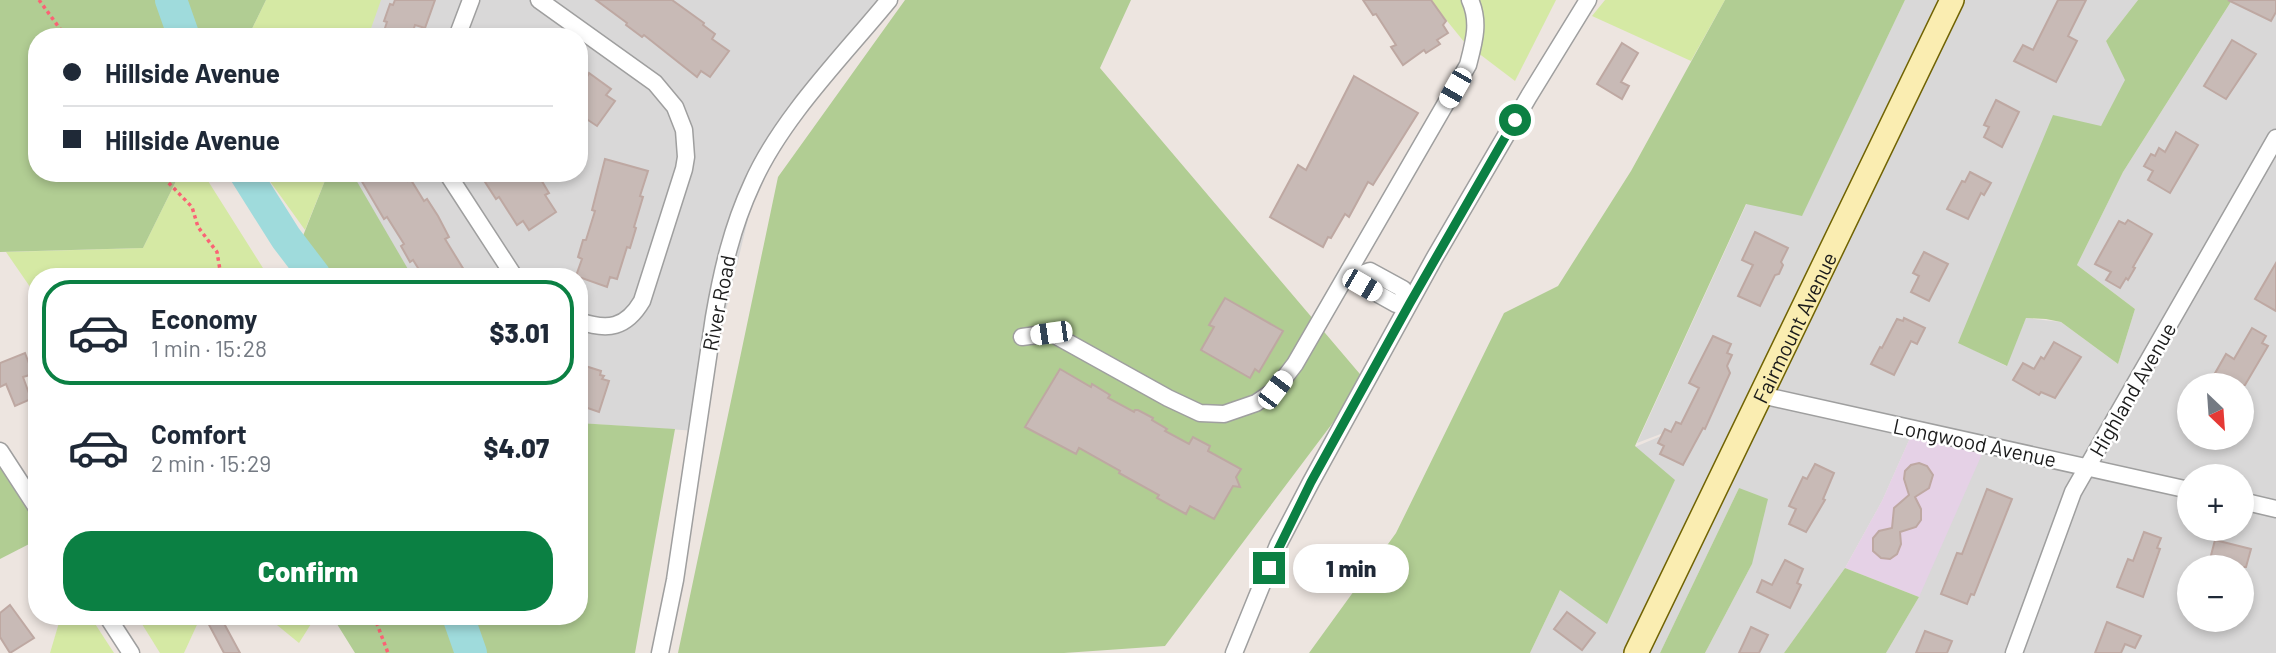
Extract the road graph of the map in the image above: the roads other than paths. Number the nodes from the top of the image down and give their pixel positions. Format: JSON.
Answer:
{"nodes":[{"id":1,"x":471,"y":0,"type":"edge"},
{"id":2,"x":539,"y":0,"type":"edge"},
{"id":3,"x":889,"y":0,"type":"edge"},
{"id":4,"x":1470,"y":0,"type":"edge"},
{"id":5,"x":1588,"y":0,"type":"edge"},
{"id":6,"x":1952,"y":0,"type":"edge"},
{"id":7,"x":460,"y":28,"type":"edge"},
{"id":8,"x":578,"y":28,"type":"edge"},
{"id":9,"x":588,"y":35,"type":"edge"},
{"id":10,"x":2276,"y":138,"type":"edge"},
{"id":11,"x":453,"y":182,"type":"edge"},
{"id":12,"x":509,"y":268,"type":"edge"},
{"id":13,"x":1354,"y":272,"type":"junction"},
{"id":14,"x":1407,"y":301,"type":"junction"},
{"id":15,"x":588,"y":324,"type":"edge"},
{"id":16,"x":1022,"y":337,"type":"dead end"},
{"id":17,"x":1761,"y":395,"type":"junction"},
{"id":18,"x":0,"y":451,"type":"edge"},
{"id":19,"x":2087,"y":467,"type":"junction"},
{"id":20,"x":2177,"y":487,"type":"edge"},
{"id":21,"x":28,"y":494,"type":"edge"},
{"id":22,"x":2254,"y":504,"type":"edge"},
{"id":23,"x":2276,"y":509,"type":"edge"},
{"id":24,"x":113,"y":625,"type":"edge"},
{"id":25,"x":131,"y":653,"type":"edge"},
{"id":26,"x":660,"y":653,"type":"edge"},
{"id":27,"x":1234,"y":653,"type":"edge"},
{"id":28,"x":1636,"y":653,"type":"edge"},
{"id":29,"x":2014,"y":653,"type":"edge"}],
"edges":[{"from":1,"to":7,"type":"street"},
{"from":2,"to":8,"type":"street"},
{"from":3,"to":26,"type":"street","name":"River Road"},
{"from":4,"to":13,"type":"street"},
{"from":5,"to":14,"type":"street"},
{"from":6,"to":17,"type":"main road","name":"Fairmount Avenue"},
{"from":9,"to":15,"type":"street"},
{"from":10,"to":19,"type":"street","name":"Highland Avenue"},
{"from":11,"to":12,"type":"street"},
{"from":13,"to":14,"type":"street"},
{"from":13,"to":16,"type":"street"},
{"from":14,"to":27,"type":"street"},
{"from":17,"to":19,"type":"street","name":"Longwood Avenue"},
{"from":17,"to":28,"type":"main road","name":"Fairmount Avenue"},
{"from":18,"to":21,"type":"street"},
{"from":19,"to":20,"type":"street","name":"Longwood Avenue"},
{"from":19,"to":29,"type":"street","name":"Highland Avenue"},
{"from":22,"to":23,"type":"street"},
{"from":24,"to":25,"type":"street"}]}
